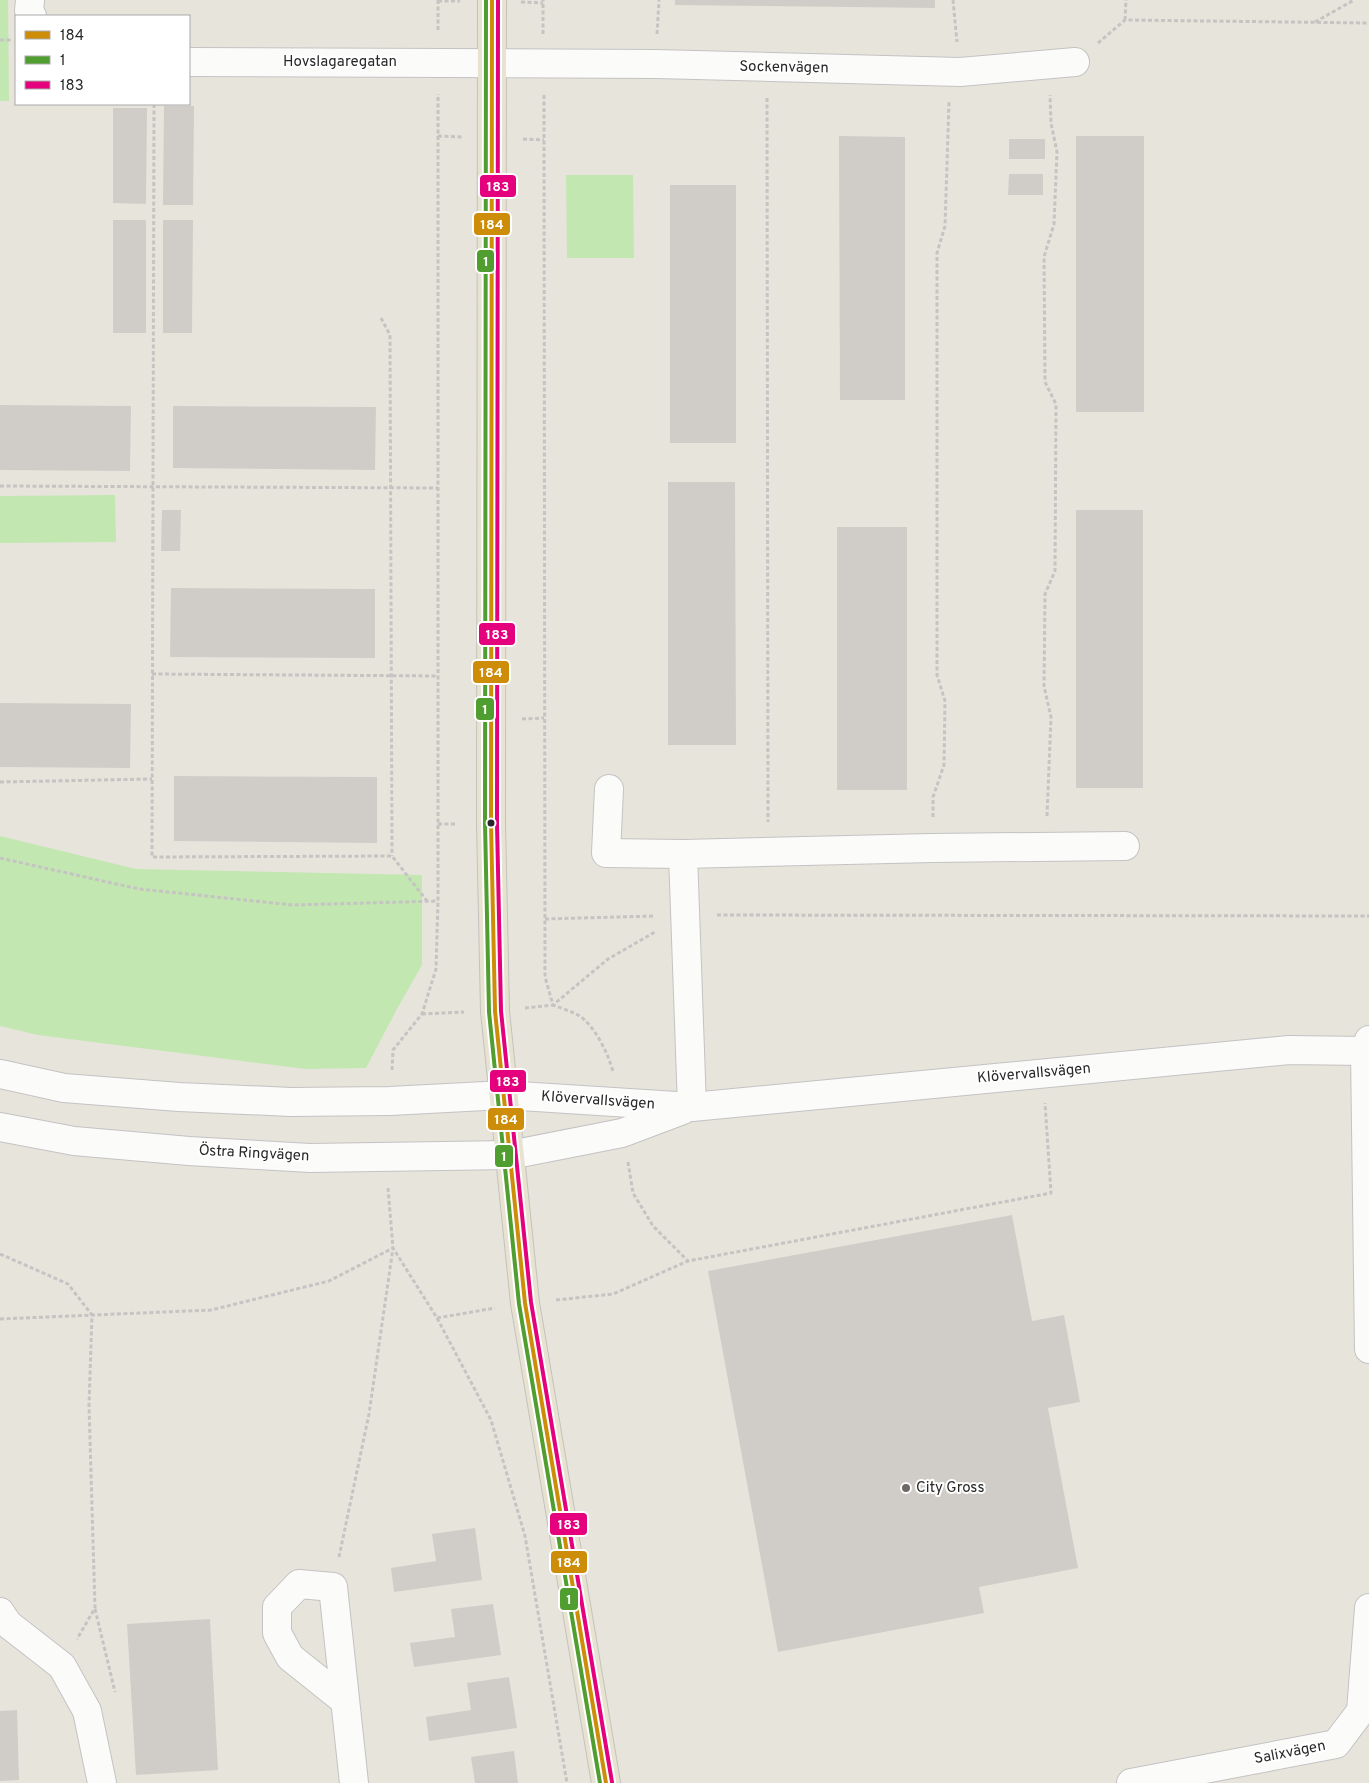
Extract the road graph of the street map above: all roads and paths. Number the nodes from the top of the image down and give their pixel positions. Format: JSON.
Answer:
{"nodes":[{"id":1,"x":30,"y":0,"type":"edge"},
{"id":2,"x":492,"y":0,"type":"edge"},
{"id":3,"x":543,"y":0,"type":"edge"},
{"id":4,"x":953,"y":0,"type":"edge"},
{"id":5,"x":1126,"y":0,"type":"edge"},
{"id":6,"x":1354,"y":0,"type":"edge"},
{"id":7,"x":31,"y":15,"type":"edge"},
{"id":8,"x":1125,"y":20,"type":"junction"},
{"id":9,"x":1314,"y":22,"type":"junction"},
{"id":10,"x":1369,"y":23,"type":"edge"},
{"id":11,"x":0,"y":40,"type":"edge"},
{"id":12,"x":15,"y":40,"type":"edge"},
{"id":13,"x":190,"y":62,"type":"edge"},
{"id":14,"x":438,"y":63,"type":"junction"},
{"id":15,"x":492,"y":63,"type":"junction"},
{"id":16,"x":543,"y":63,"type":"junction"},
{"id":17,"x":1061,"y":63,"type":"junction"},
{"id":18,"x":767,"y":67,"type":"junction"},
{"id":19,"x":955,"y":72,"type":"junction"},
{"id":20,"x":154,"y":105,"type":"edge"},
{"id":21,"x":381,"y":318,"type":"dead end"},
{"id":22,"x":0,"y":486,"type":"edge"},
{"id":23,"x":153,"y":487,"type":"junction"},
{"id":24,"x":390,"y":488,"type":"junction"},
{"id":25,"x":438,"y":488,"type":"junction"},
{"id":26,"x":152,"y":674,"type":"junction"},
{"id":27,"x":391,"y":676,"type":"junction"},
{"id":28,"x":438,"y":676,"type":"junction"},
{"id":29,"x":521,"y":718,"type":"dead end"},
{"id":30,"x":544,"y":718,"type":"junction"},
{"id":31,"x":152,"y":779,"type":"junction"},
{"id":32,"x":0,"y":782,"type":"edge"},
{"id":33,"x":609,"y":789,"type":"dead end"},
{"id":34,"x":438,"y":824,"type":"junction"},
{"id":35,"x":456,"y":824,"type":"dead end"},
{"id":36,"x":1125,"y":846,"type":"dead end"},
{"id":37,"x":1046,"y":847,"type":"junction"},
{"id":38,"x":932,"y":848,"type":"junction"},
{"id":39,"x":768,"y":851,"type":"junction"},
{"id":40,"x":683,"y":854,"type":"junction"},
{"id":41,"x":392,"y":856,"type":"junction"},
{"id":42,"x":0,"y":858,"type":"edge"},
{"id":43,"x":427,"y":901,"type":"junction"},
{"id":44,"x":438,"y":901,"type":"junction"},
{"id":45,"x":686,"y":915,"type":"junction"},
{"id":46,"x":1369,"y":916,"type":"edge"},
{"id":47,"x":545,"y":919,"type":"junction"},
{"id":48,"x":552,"y":1005,"type":"junction"},
{"id":49,"x":495,"y":1012,"type":"junction"},
{"id":50,"x":422,"y":1014,"type":"junction"},
{"id":51,"x":1367,"y":1045,"type":"edge"},
{"id":52,"x":0,"y":1074,"type":"edge"},
{"id":53,"x":1042,"y":1074,"type":"junction"},
{"id":54,"x":504,"y":1095,"type":"junction"},
{"id":55,"x":390,"y":1101,"type":"junction"},
{"id":56,"x":620,"y":1103,"type":"junction"},
{"id":57,"x":692,"y":1107,"type":"junction"},
{"id":58,"x":0,"y":1127,"type":"edge"},
{"id":59,"x":622,"y":1133,"type":"junction"},
{"id":60,"x":510,"y":1155,"type":"junction"},
{"id":61,"x":386,"y":1156,"type":"junction"},
{"id":62,"x":393,"y":1248,"type":"junction"},
{"id":63,"x":0,"y":1254,"type":"edge"},
{"id":64,"x":688,"y":1262,"type":"junction"},
{"id":65,"x":525,"y":1304,"type":"junction"},
{"id":66,"x":92,"y":1315,"type":"junction"},
{"id":67,"x":437,"y":1318,"type":"junction"},
{"id":68,"x":0,"y":1319,"type":"edge"},
{"id":69,"x":1369,"y":1349,"type":"edge"},
{"id":70,"x":333,"y":1587,"type":"junction"},
{"id":71,"x":1369,"y":1608,"type":"edge"},
{"id":72,"x":0,"y":1612,"type":"edge"},
{"id":73,"x":62,"y":1666,"type":"junction"},
{"id":74,"x":345,"y":1701,"type":"junction"},
{"id":75,"x":102,"y":1783,"type":"edge"},
{"id":76,"x":354,"y":1783,"type":"edge"},
{"id":77,"x":567,"y":1783,"type":"edge"},
{"id":78,"x":606,"y":1783,"type":"edge"},
{"id":79,"x":1131,"y":1783,"type":"edge"}],
"edges":[{"from":1,"to":7,"type":"street"},
{"from":2,"to":15,"type":"main road"},
{"from":3,"to":16,"type":"path"},
{"from":4,"to":19,"type":"path"},
{"from":5,"to":8,"type":"path"},
{"from":6,"to":9,"type":"path"},
{"from":8,"to":9,"type":"path"},
{"from":8,"to":17,"type":"path"},
{"from":9,"to":10,"type":"path"},
{"from":11,"to":12,"type":"path"},
{"from":13,"to":14,"type":"street","name":"Hovslagaregatan"},
{"from":14,"to":15,"type":"street","name":"Hovslagaregatan"},
{"from":14,"to":25,"type":"path"},
{"from":15,"to":16,"type":"street","name":"Sockenvägen"},
{"from":15,"to":49,"type":"main road"},
{"from":16,"to":18,"type":"street","name":"Sockenvägen"},
{"from":16,"to":30,"type":"path"},
{"from":17,"to":19,"type":"street","name":"Sockenvägen"},
{"from":17,"to":37,"type":"path"},
{"from":18,"to":19,"type":"street","name":"Sockenvägen"},
{"from":18,"to":39,"type":"path"},
{"from":19,"to":38,"type":"path"},
{"from":20,"to":23,"type":"path"},
{"from":21,"to":24,"type":"path"},
{"from":22,"to":23,"type":"path"},
{"from":23,"to":24,"type":"path"},
{"from":23,"to":26,"type":"path"},
{"from":24,"to":25,"type":"path"},
{"from":24,"to":27,"type":"path"},
{"from":25,"to":28,"type":"path"},
{"from":26,"to":27,"type":"path"},
{"from":26,"to":31,"type":"path"},
{"from":27,"to":28,"type":"path"},
{"from":27,"to":41,"type":"path"},
{"from":28,"to":34,"type":"path"},
{"from":29,"to":30,"type":"path"},
{"from":30,"to":47,"type":"path"},
{"from":31,"to":32,"type":"path"},
{"from":31,"to":41,"type":"path"},
{"from":33,"to":40,"type":"street"},
{"from":34,"to":35,"type":"path"},
{"from":34,"to":44,"type":"path"},
{"from":36,"to":37,"type":"street"},
{"from":37,"to":38,"type":"street"},
{"from":38,"to":39,"type":"street"},
{"from":39,"to":40,"type":"street"},
{"from":40,"to":45,"type":"street"},
{"from":41,"to":43,"type":"path"},
{"from":42,"to":43,"type":"path"},
{"from":43,"to":44,"type":"path"},
{"from":44,"to":50,"type":"path"},
{"from":45,"to":46,"type":"path"},
{"from":45,"to":47,"type":"path"},
{"from":45,"to":48,"type":"path"},
{"from":45,"to":57,"type":"street"},
{"from":47,"to":48,"type":"path"},
{"from":48,"to":49,"type":"path"},
{"from":48,"to":56,"type":"path"},
{"from":49,"to":50,"type":"path"},
{"from":49,"to":54,"type":"main road"},
{"from":50,"to":55,"type":"path"},
{"from":51,"to":53,"type":"street","name":"Klövervallsvägen"},
{"from":51,"to":69,"type":"street"},
{"from":52,"to":55,"type":"street"},
{"from":53,"to":57,"type":"street","name":"Klövervallsvägen"},
{"from":53,"to":64,"type":"path"},
{"from":54,"to":55,"type":"street"},
{"from":54,"to":56,"type":"street","name":"Klövervallsvägen"},
{"from":54,"to":60,"type":"main road"},
{"from":56,"to":57,"type":"street","name":"Klövervallsvägen"},
{"from":57,"to":59,"type":"street","name":"Klövervallsvägen"},
{"from":58,"to":61,"type":"street","name":"Östra Ringvägen"},
{"from":59,"to":60,"type":"street","name":"Klövervallsvägen"},
{"from":59,"to":64,"type":"path"},
{"from":60,"to":61,"type":"street","name":"Östra Ringvägen"},
{"from":60,"to":65,"type":"main road"},
{"from":61,"to":62,"type":"path"},
{"from":62,"to":66,"type":"path"},
{"from":62,"to":67,"type":"path"},
{"from":62,"to":70,"type":"path"},
{"from":63,"to":66,"type":"path"},
{"from":64,"to":65,"type":"path"},
{"from":65,"to":67,"type":"path"},
{"from":65,"to":78,"type":"main road"},
{"from":66,"to":68,"type":"path"},
{"from":66,"to":73,"type":"path"},
{"from":67,"to":77,"type":"path"},
{"from":70,"to":74,"type":"street"},
{"from":70,"to":74,"type":"street"},
{"from":71,"to":79,"type":"street","name":"Salixvägen"},
{"from":72,"to":73,"type":"street"},
{"from":73,"to":75,"type":"street"},
{"from":74,"to":76,"type":"street"}]}
